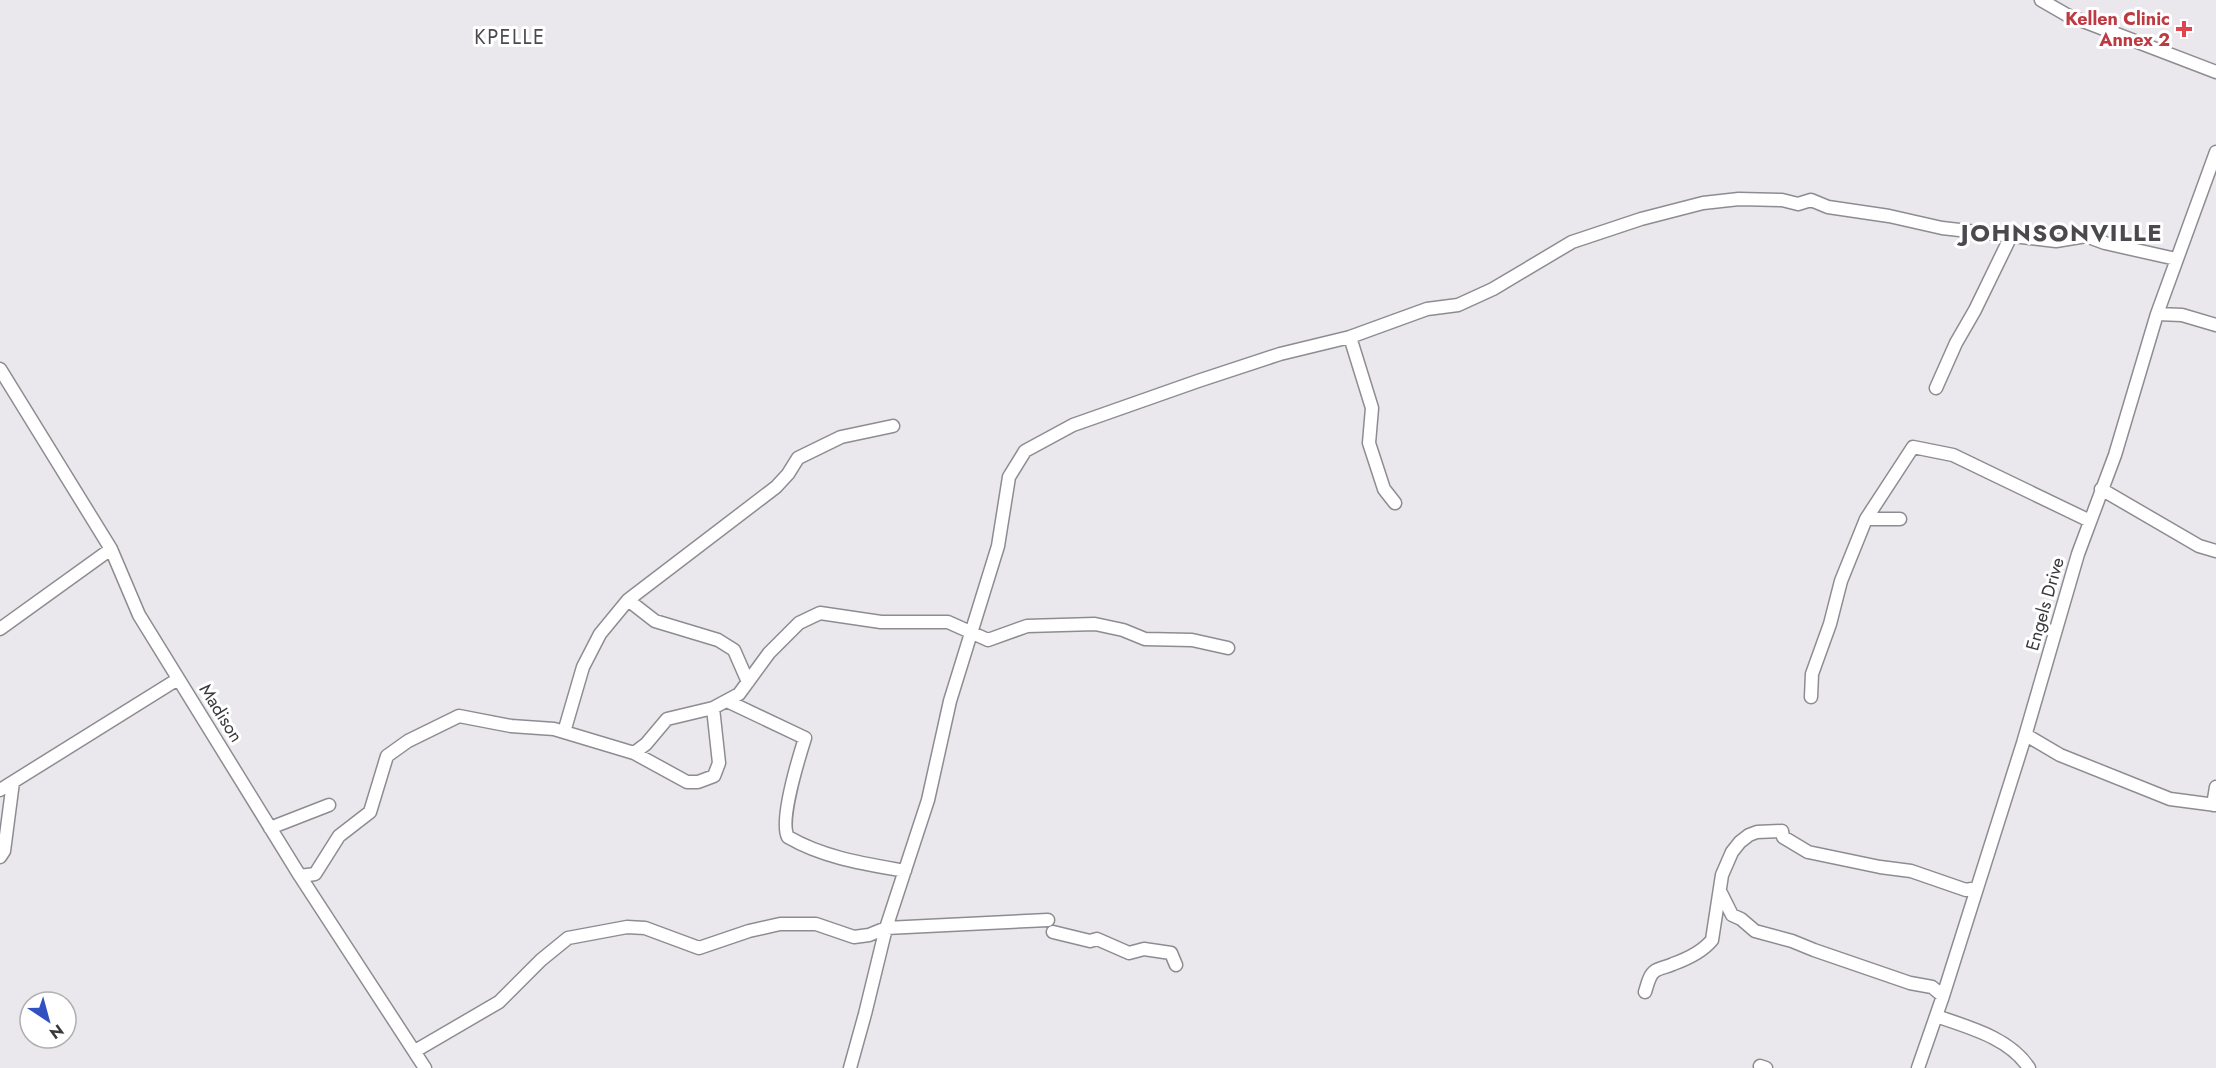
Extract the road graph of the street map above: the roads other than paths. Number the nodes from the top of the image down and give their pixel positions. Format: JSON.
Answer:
{"nodes":[{"id":1,"x":2041,"y":0,"type":"edge"},
{"id":2,"x":2216,"y":72,"type":"edge"},
{"id":3,"x":2216,"y":153,"type":"edge"},
{"id":4,"x":2011,"y":236,"type":"junction"},
{"id":5,"x":2176,"y":259,"type":"junction"},
{"id":6,"x":2157,"y":314,"type":"junction"},
{"id":7,"x":2216,"y":325,"type":"edge"},
{"id":8,"x":1350,"y":337,"type":"junction"},
{"id":9,"x":0,"y":369,"type":"edge"},
{"id":10,"x":1936,"y":388,"type":"dead end"},
{"id":11,"x":893,"y":426,"type":"dead end"},
{"id":12,"x":2101,"y":489,"type":"junction"},
{"id":13,"x":1395,"y":503,"type":"dead end"},
{"id":14,"x":1866,"y":519,"type":"junction"},
{"id":15,"x":1900,"y":519,"type":"dead end"},
{"id":16,"x":2090,"y":521,"type":"junction"},
{"id":17,"x":111,"y":549,"type":"junction"},
{"id":18,"x":2215,"y":550,"type":"edge"},
{"id":19,"x":628,"y":600,"type":"junction"},
{"id":20,"x":0,"y":629,"type":"edge"},
{"id":21,"x":971,"y":632,"type":"junction"},
{"id":22,"x":1228,"y":648,"type":"dead end"},
{"id":23,"x":178,"y":679,"type":"junction"},
{"id":24,"x":748,"y":682,"type":"junction"},
{"id":25,"x":1811,"y":697,"type":"dead end"},
{"id":26,"x":727,"y":701,"type":"junction"},
{"id":27,"x":713,"y":708,"type":"junction"},
{"id":28,"x":564,"y":732,"type":"junction"},
{"id":29,"x":2026,"y":735,"type":"junction"},
{"id":30,"x":634,"y":753,"type":"junction"},
{"id":31,"x":13,"y":782,"type":"junction"},
{"id":32,"x":2216,"y":787,"type":"edge"},
{"id":33,"x":0,"y":790,"type":"edge"},
{"id":34,"x":329,"y":805,"type":"dead end"},
{"id":35,"x":2214,"y":805,"type":"edge"},
{"id":36,"x":270,"y":828,"type":"junction"},
{"id":37,"x":0,"y":857,"type":"edge"},
{"id":38,"x":905,"y":871,"type":"junction"},
{"id":39,"x":300,"y":876,"type":"junction"},
{"id":40,"x":1977,"y":888,"type":"junction"},
{"id":41,"x":1721,"y":893,"type":"junction"},
{"id":42,"x":886,"y":928,"type":"junction"},
{"id":43,"x":1176,"y":965,"type":"dead end"},
{"id":44,"x":1645,"y":992,"type":"dead end"},
{"id":45,"x":1943,"y":996,"type":"junction"},
{"id":46,"x":1936,"y":1016,"type":"junction"},
{"id":47,"x":415,"y":1051,"type":"junction"},
{"id":48,"x":425,"y":1068,"type":"edge"},
{"id":49,"x":850,"y":1068,"type":"edge"},
{"id":50,"x":1918,"y":1068,"type":"edge"},
{"id":51,"x":2029,"y":1068,"type":"edge"}],
"edges":[{"from":1,"to":2,"type":"street"},
{"from":3,"to":5,"type":"street","name":"Engels Drive"},
{"from":4,"to":5,"type":"street"},
{"from":4,"to":8,"type":"street"},
{"from":4,"to":10,"type":"street"},
{"from":5,"to":6,"type":"street","name":"Engels Drive"},
{"from":6,"to":7,"type":"street"},
{"from":6,"to":12,"type":"street","name":"Engels Drive"},
{"from":8,"to":13,"type":"street"},
{"from":8,"to":21,"type":"street"},
{"from":9,"to":17,"type":"street","name":"Madison"},
{"from":11,"to":19,"type":"street"},
{"from":12,"to":16,"type":"street","name":"Engels Drive"},
{"from":12,"to":18,"type":"street"},
{"from":14,"to":15,"type":"street"},
{"from":14,"to":16,"type":"street"},
{"from":14,"to":25,"type":"street"},
{"from":16,"to":29,"type":"street","name":"Engels Drive"},
{"from":17,"to":20,"type":"street"},
{"from":17,"to":23,"type":"street","name":"Madison"},
{"from":19,"to":24,"type":"street"},
{"from":19,"to":28,"type":"street"},
{"from":21,"to":22,"type":"street"},
{"from":21,"to":24,"type":"street"},
{"from":21,"to":38,"type":"street"},
{"from":23,"to":31,"type":"street"},
{"from":23,"to":36,"type":"street","name":"Madison"},
{"from":24,"to":26,"type":"street"},
{"from":26,"to":27,"type":"street"},
{"from":26,"to":38,"type":"street"},
{"from":27,"to":30,"type":"street"},
{"from":27,"to":30,"type":"street"},
{"from":28,"to":30,"type":"street"},
{"from":28,"to":39,"type":"street"},
{"from":29,"to":35,"type":"street"},
{"from":29,"to":40,"type":"street","name":"Engels Drive"},
{"from":31,"to":33,"type":"street"},
{"from":31,"to":37,"type":"street"},
{"from":32,"to":35,"type":"street"},
{"from":34,"to":36,"type":"street"},
{"from":36,"to":39,"type":"street","name":"Madison"},
{"from":38,"to":42,"type":"street"},
{"from":39,"to":47,"type":"street","name":"Madison"},
{"from":40,"to":41,"type":"street"},
{"from":40,"to":45,"type":"street","name":"Engels Drive"},
{"from":41,"to":44,"type":"street"},
{"from":41,"to":45,"type":"street"},
{"from":42,"to":43,"type":"street"},
{"from":42,"to":47,"type":"street"},
{"from":42,"to":49,"type":"street"},
{"from":45,"to":46,"type":"street","name":"Engels Drive"},
{"from":46,"to":50,"type":"street","name":"Engels Drive"},
{"from":46,"to":51,"type":"street"},
{"from":47,"to":48,"type":"street","name":"Madison"}]}
